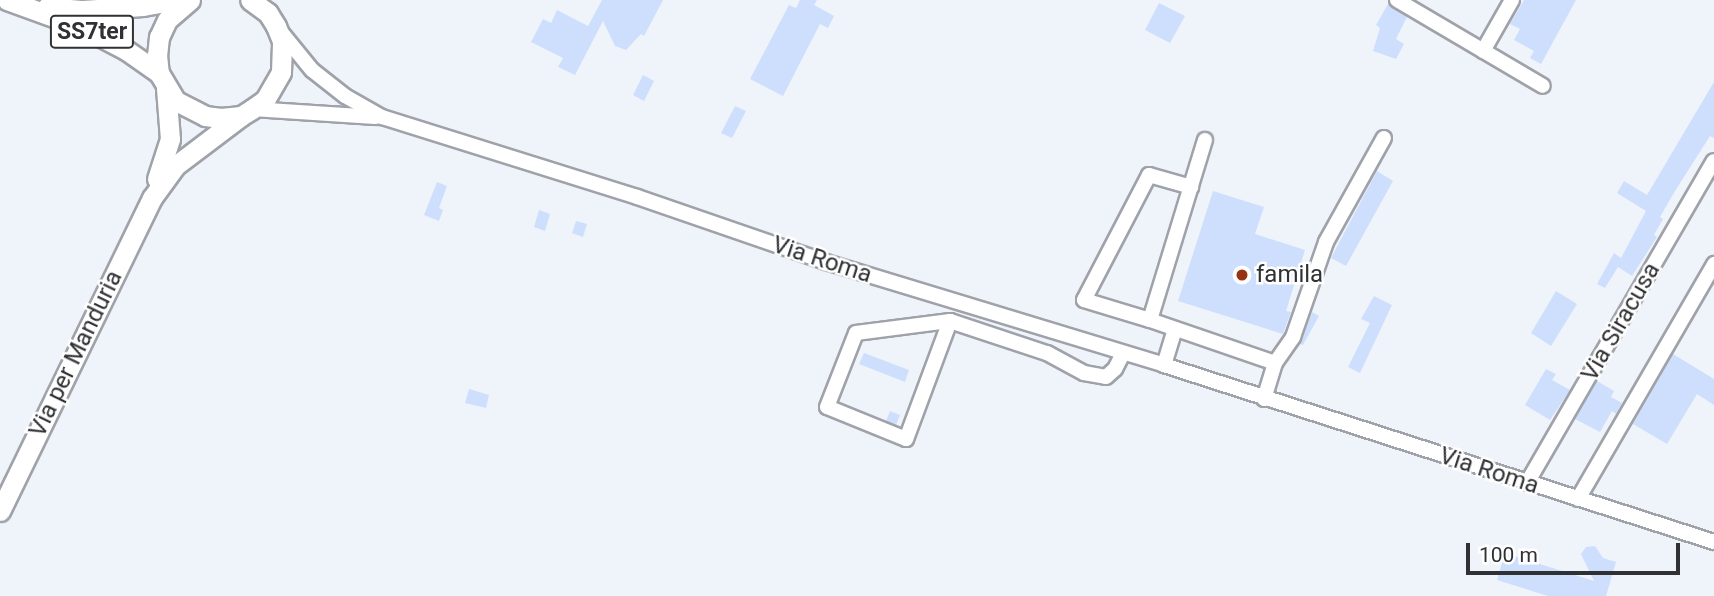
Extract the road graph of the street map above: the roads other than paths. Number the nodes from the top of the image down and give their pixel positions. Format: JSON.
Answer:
{"nodes":[{"id":1,"x":178,"y":0,"type":"edge"},
{"id":2,"x":190,"y":0,"type":"edge"},
{"id":3,"x":250,"y":0,"type":"edge"},
{"id":4,"x":1397,"y":0,"type":"edge"},
{"id":5,"x":1513,"y":0,"type":"edge"},
{"id":6,"x":13,"y":2,"type":"edge"},
{"id":7,"x":1422,"y":6,"type":"edge"},
{"id":8,"x":272,"y":13,"type":"edge"},
{"id":9,"x":1483,"y":51,"type":"junction"},
{"id":10,"x":163,"y":81,"type":"junction"},
{"id":11,"x":1544,"y":86,"type":"dead end"},
{"id":12,"x":247,"y":113,"type":"junction"},
{"id":13,"x":382,"y":117,"type":"junction"},
{"id":14,"x":1384,"y":138,"type":"dead end"},
{"id":15,"x":1205,"y":140,"type":"dead end"},
{"id":16,"x":1714,"y":161,"type":"edge"},
{"id":17,"x":1191,"y":187,"type":"junction"},
{"id":18,"x":152,"y":198,"type":"junction"},
{"id":19,"x":1714,"y":264,"type":"edge"},
{"id":20,"x":1150,"y":320,"type":"junction"},
{"id":21,"x":950,"y":321,"type":"junction"},
{"id":22,"x":1175,"y":330,"type":"junction"},
{"id":23,"x":1123,"y":353,"type":"junction"},
{"id":24,"x":1275,"y":363,"type":"junction"},
{"id":25,"x":1164,"y":365,"type":"junction"},
{"id":26,"x":1264,"y":399,"type":"junction"},
{"id":27,"x":1527,"y":483,"type":"junction"},
{"id":28,"x":1578,"y":499,"type":"junction"},
{"id":29,"x":0,"y":511,"type":"edge"},
{"id":30,"x":1714,"y":542,"type":"edge"}],
"edges":[{"from":1,"to":6,"type":"main road","number":"SS7ter"},
{"from":2,"to":10,"type":"main road","name":"Via per Manduria"},
{"from":3,"to":8,"type":"main road"},
{"from":4,"to":7,"type":"street"},
{"from":5,"to":9,"type":"street"},
{"from":6,"to":10,"type":"main road","number":"SS7ter"},
{"from":7,"to":9,"type":"street"},
{"from":8,"to":12,"type":"main road","name":"Via per Manduria"},
{"from":8,"to":13,"type":"street","name":"Via Roma"},
{"from":9,"to":11,"type":"street"},
{"from":10,"to":12,"type":"main road"},
{"from":10,"to":18,"type":"main road","name":"Via per Manduria"},
{"from":12,"to":13,"type":"street","name":"Via Roma"},
{"from":12,"to":18,"type":"main road","name":"Via per Manduria"},
{"from":13,"to":23,"type":"street","name":"Via Roma"},
{"from":14,"to":24,"type":"street"},
{"from":15,"to":17,"type":"street"},
{"from":16,"to":27,"type":"street","name":"Via Siracusa"},
{"from":17,"to":20,"type":"street"},
{"from":17,"to":20,"type":"street"},
{"from":18,"to":29,"type":"main road","name":"Via per Manduria"},
{"from":19,"to":28,"type":"street"},
{"from":20,"to":22,"type":"street"},
{"from":21,"to":21,"type":"street"},
{"from":21,"to":23,"type":"street"},
{"from":22,"to":24,"type":"street"},
{"from":22,"to":25,"type":"street"},
{"from":23,"to":25,"type":"street","name":"Via Roma"},
{"from":24,"to":26,"type":"street"},
{"from":25,"to":26,"type":"street","name":"Via Roma"},
{"from":26,"to":27,"type":"street","name":"Via Roma"},
{"from":27,"to":28,"type":"street","name":"Via Roma"},
{"from":28,"to":30,"type":"street","name":"Via Roma"}]}
